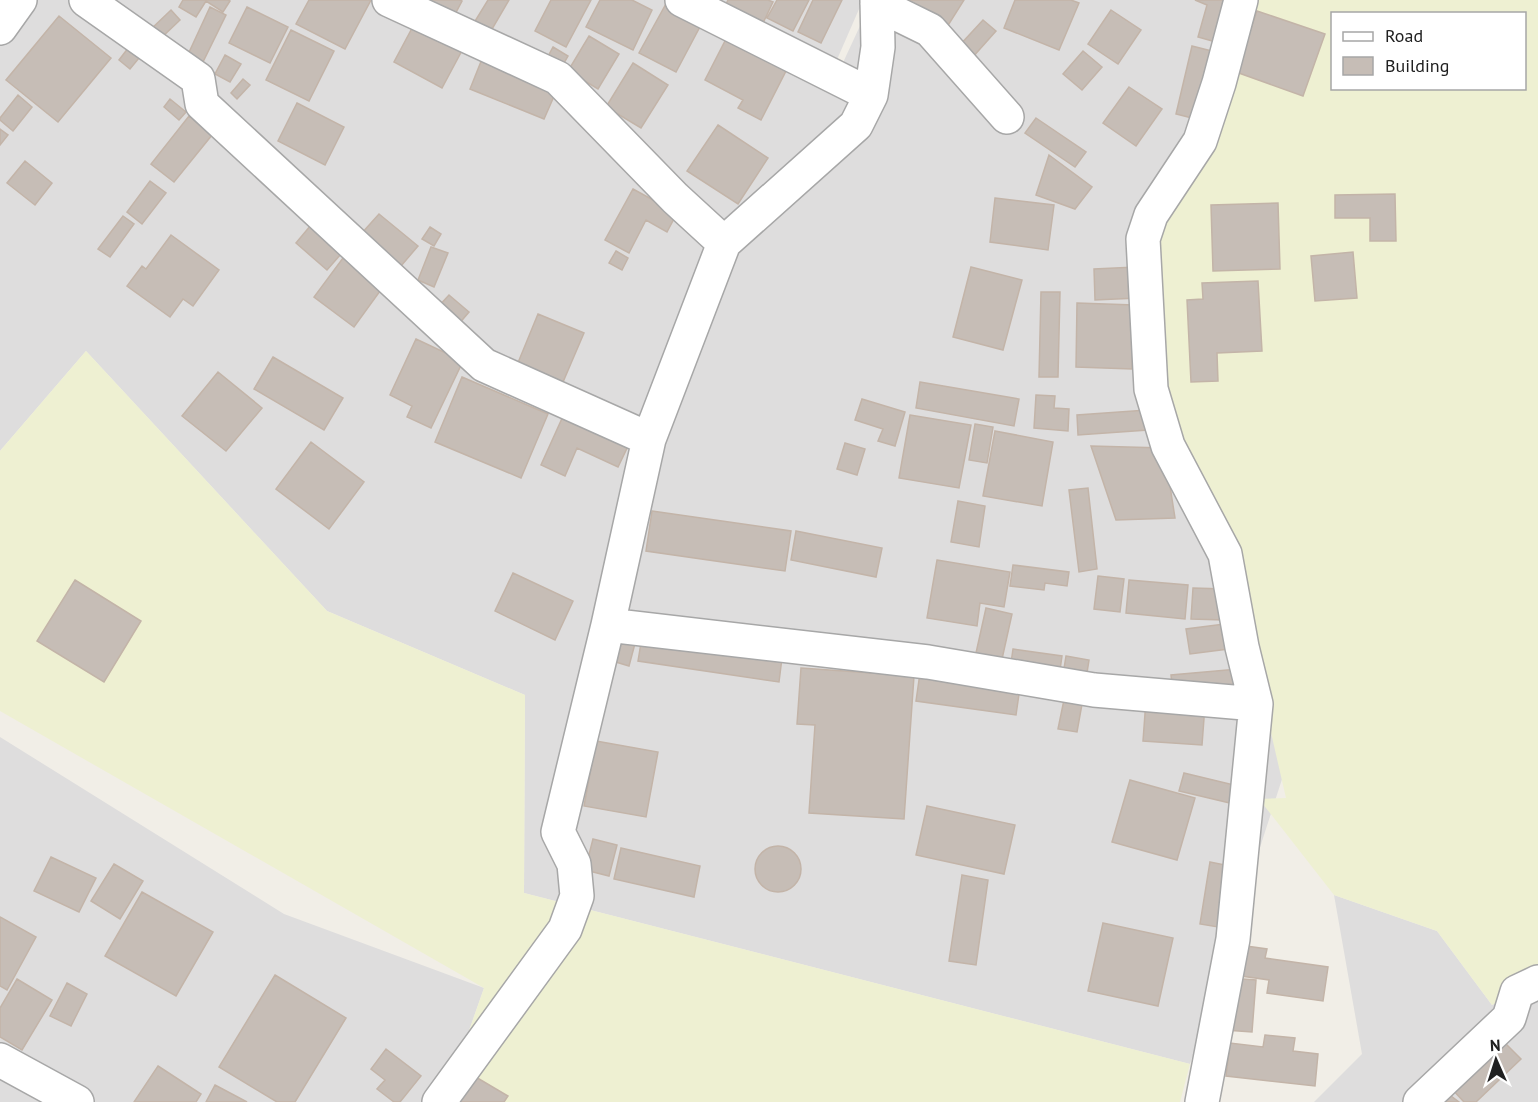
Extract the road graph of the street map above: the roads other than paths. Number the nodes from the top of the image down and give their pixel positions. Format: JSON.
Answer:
{"nodes":[{"id":1,"x":20,"y":0,"type":"edge"},
{"id":2,"x":86,"y":0,"type":"edge"},
{"id":3,"x":389,"y":0,"type":"edge"},
{"id":4,"x":682,"y":0,"type":"edge"},
{"id":5,"x":1241,"y":0,"type":"edge"},
{"id":6,"x":877,"y":2,"type":"edge"},
{"id":7,"x":0,"y":28,"type":"edge"},
{"id":8,"x":871,"y":95,"type":"junction"},
{"id":9,"x":1007,"y":117,"type":"dead end"},
{"id":10,"x":724,"y":243,"type":"junction"},
{"id":11,"x":649,"y":439,"type":"junction"},
{"id":12,"x":608,"y":626,"type":"junction"},
{"id":13,"x":1256,"y":704,"type":"junction"},
{"id":14,"x":1538,"y":982,"type":"edge"},
{"id":15,"x":0,"y":1060,"type":"edge"},
{"id":16,"x":78,"y":1102,"type":"edge"},
{"id":17,"x":439,"y":1102,"type":"edge"},
{"id":18,"x":1202,"y":1102,"type":"edge"},
{"id":19,"x":1420,"y":1102,"type":"edge"}],
"edges":[{"from":1,"to":7,"type":"street"},
{"from":2,"to":11,"type":"street"},
{"from":3,"to":10,"type":"street"},
{"from":4,"to":8,"type":"street"},
{"from":5,"to":13,"type":"street"},
{"from":6,"to":8,"type":"street"},
{"from":6,"to":9,"type":"street"},
{"from":8,"to":10,"type":"street"},
{"from":10,"to":11,"type":"street"},
{"from":11,"to":12,"type":"street"},
{"from":12,"to":13,"type":"street"},
{"from":12,"to":17,"type":"street"},
{"from":13,"to":18,"type":"street"},
{"from":14,"to":19,"type":"street"},
{"from":15,"to":16,"type":"street"}]}
